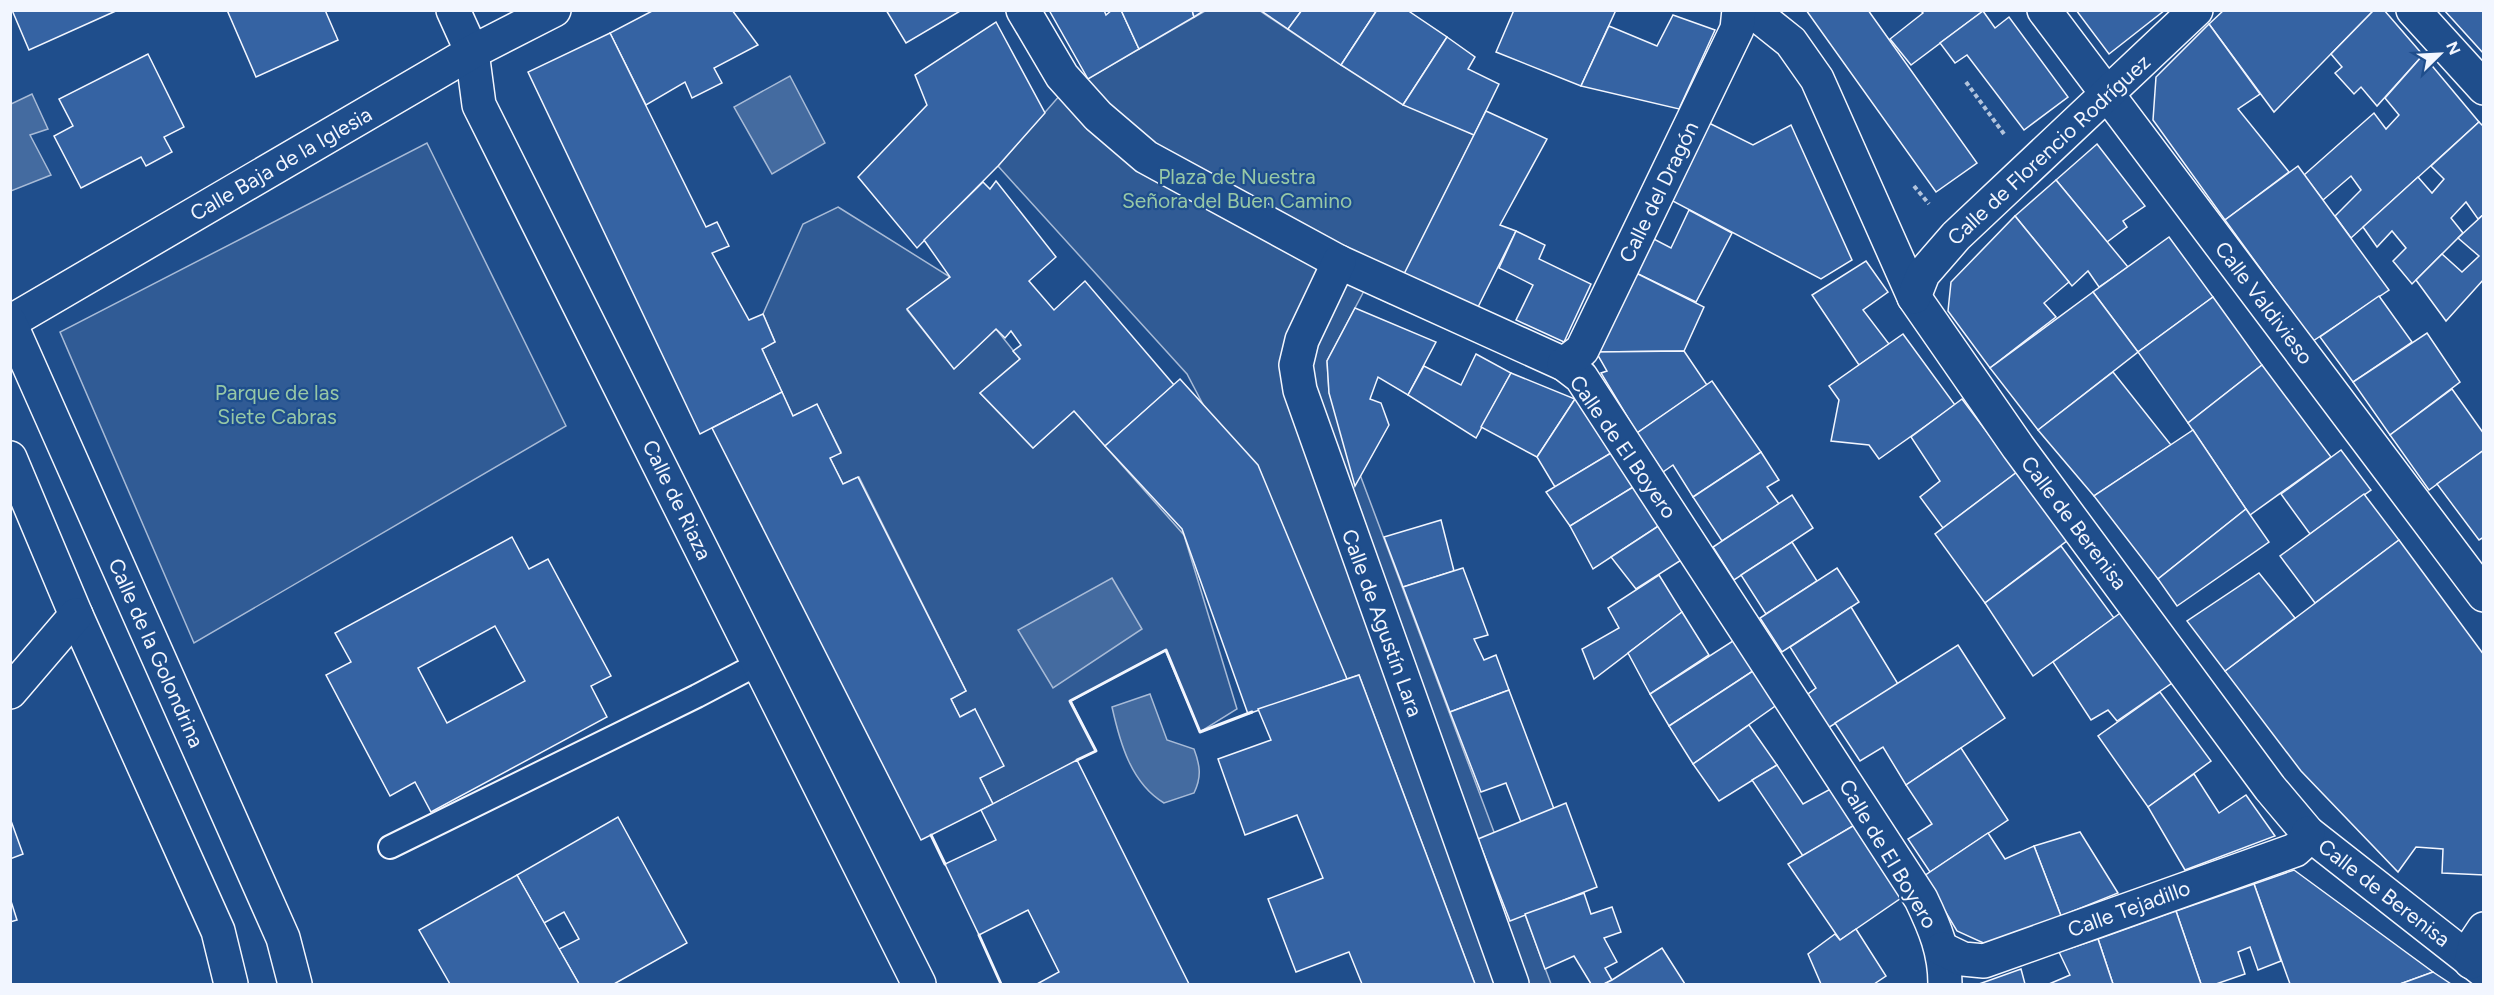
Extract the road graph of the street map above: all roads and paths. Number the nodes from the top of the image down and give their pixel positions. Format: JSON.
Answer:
{"nodes":[{"id":1,"x":453,"y":10,"type":"edge"},
{"id":2,"x":554,"y":10,"type":"edge"},
{"id":3,"x":1023,"y":10,"type":"edge"},
{"id":4,"x":1739,"y":10,"type":"edge"},
{"id":5,"x":1751,"y":10,"type":"edge"},
{"id":6,"x":2044,"y":10,"type":"edge"},
{"id":7,"x":2196,"y":10,"type":"edge"},
{"id":8,"x":2413,"y":10,"type":"edge"},
{"id":9,"x":472,"y":52,"type":"junction"},
{"id":10,"x":1966,"y":82,"type":"dead end"},
{"id":11,"x":2484,"y":88,"type":"edge"},
{"id":12,"x":2108,"y":94,"type":"junction"},
{"id":13,"x":2030,"y":168,"type":"junction"},
{"id":14,"x":1339,"y":262,"type":"junction"},
{"id":15,"x":1914,"y":297,"type":"junction"},
{"id":16,"x":10,"y":323,"type":"edge"},
{"id":17,"x":1564,"y":364,"type":"junction"},
{"id":18,"x":10,"y":458,"type":"edge"},
{"id":19,"x":2484,"y":595,"type":"edge"},
{"id":20,"x":76,"y":615,"type":"junction"},
{"id":21,"x":758,"y":664,"type":"junction"},
{"id":22,"x":10,"y":692,"type":"edge"},
{"id":23,"x":2308,"y":833,"type":"junction"},
{"id":24,"x":390,"y":847,"type":"dead end"},
{"id":25,"x":2484,"y":929,"type":"edge"},
{"id":26,"x":1942,"y":949,"type":"junction"},
{"id":27,"x":2477,"y":966,"type":"edge"},
{"id":28,"x":231,"y":984,"type":"edge"},
{"id":29,"x":295,"y":984,"type":"edge"},
{"id":30,"x":918,"y":984,"type":"edge"},
{"id":31,"x":1512,"y":984,"type":"edge"},
{"id":32,"x":1946,"y":984,"type":"edge"}],
"edges":[{"from":1,"to":9,"type":"street","name":"Calle de Riaza"},
{"from":2,"to":9,"type":"street","name":"Calle Baja de la Iglesia"},
{"from":3,"to":14,"type":"street","name":"Calle de El Boyero"},
{"from":4,"to":17,"type":"street","name":"Calle del Dragón"},
{"from":5,"to":15,"type":"street","name":"Calle de Berenisa"},
{"from":6,"to":12,"type":"street","name":"Calle Valdivieso"},
{"from":7,"to":12,"type":"street","name":"Calle de Florencio Rodríguez"},
{"from":8,"to":11,"type":"street"},
{"from":9,"to":16,"type":"street","name":"Calle Baja de la Iglesia"},
{"from":9,"to":21,"type":"street","name":"Calle de Riaza"},
{"from":10,"to":13,"type":"path"},
{"from":12,"to":13,"type":"street","name":"Calle de Florencio Rodríguez"},
{"from":12,"to":19,"type":"street","name":"Calle Valdivieso"},
{"from":13,"to":15,"type":"street","name":"Calle de Florencio Rodríguez"},
{"from":14,"to":17,"type":"street","name":"Calle de El Boyero"},
{"from":14,"to":31,"type":"street","name":"Calle de Agustín Lara"},
{"from":15,"to":23,"type":"street","name":"Calle de Berenisa"},
{"from":16,"to":29,"type":"street","name":"Calle de la Golondrina"},
{"from":17,"to":26,"type":"street","name":"Calle de El Boyero"},
{"from":18,"to":20,"type":"street"},
{"from":20,"to":22,"type":"street"},
{"from":20,"to":28,"type":"street"},
{"from":21,"to":24,"type":"lane"},
{"from":21,"to":30,"type":"street","name":"Calle de Riaza"},
{"from":23,"to":26,"type":"street","name":"Calle Tejadillo"},
{"from":23,"to":27,"type":"street","name":"Calle de Berenisa"},
{"from":25,"to":27,"type":"street"},
{"from":26,"to":32,"type":"street","name":"Calle de El Boyero"}]}
